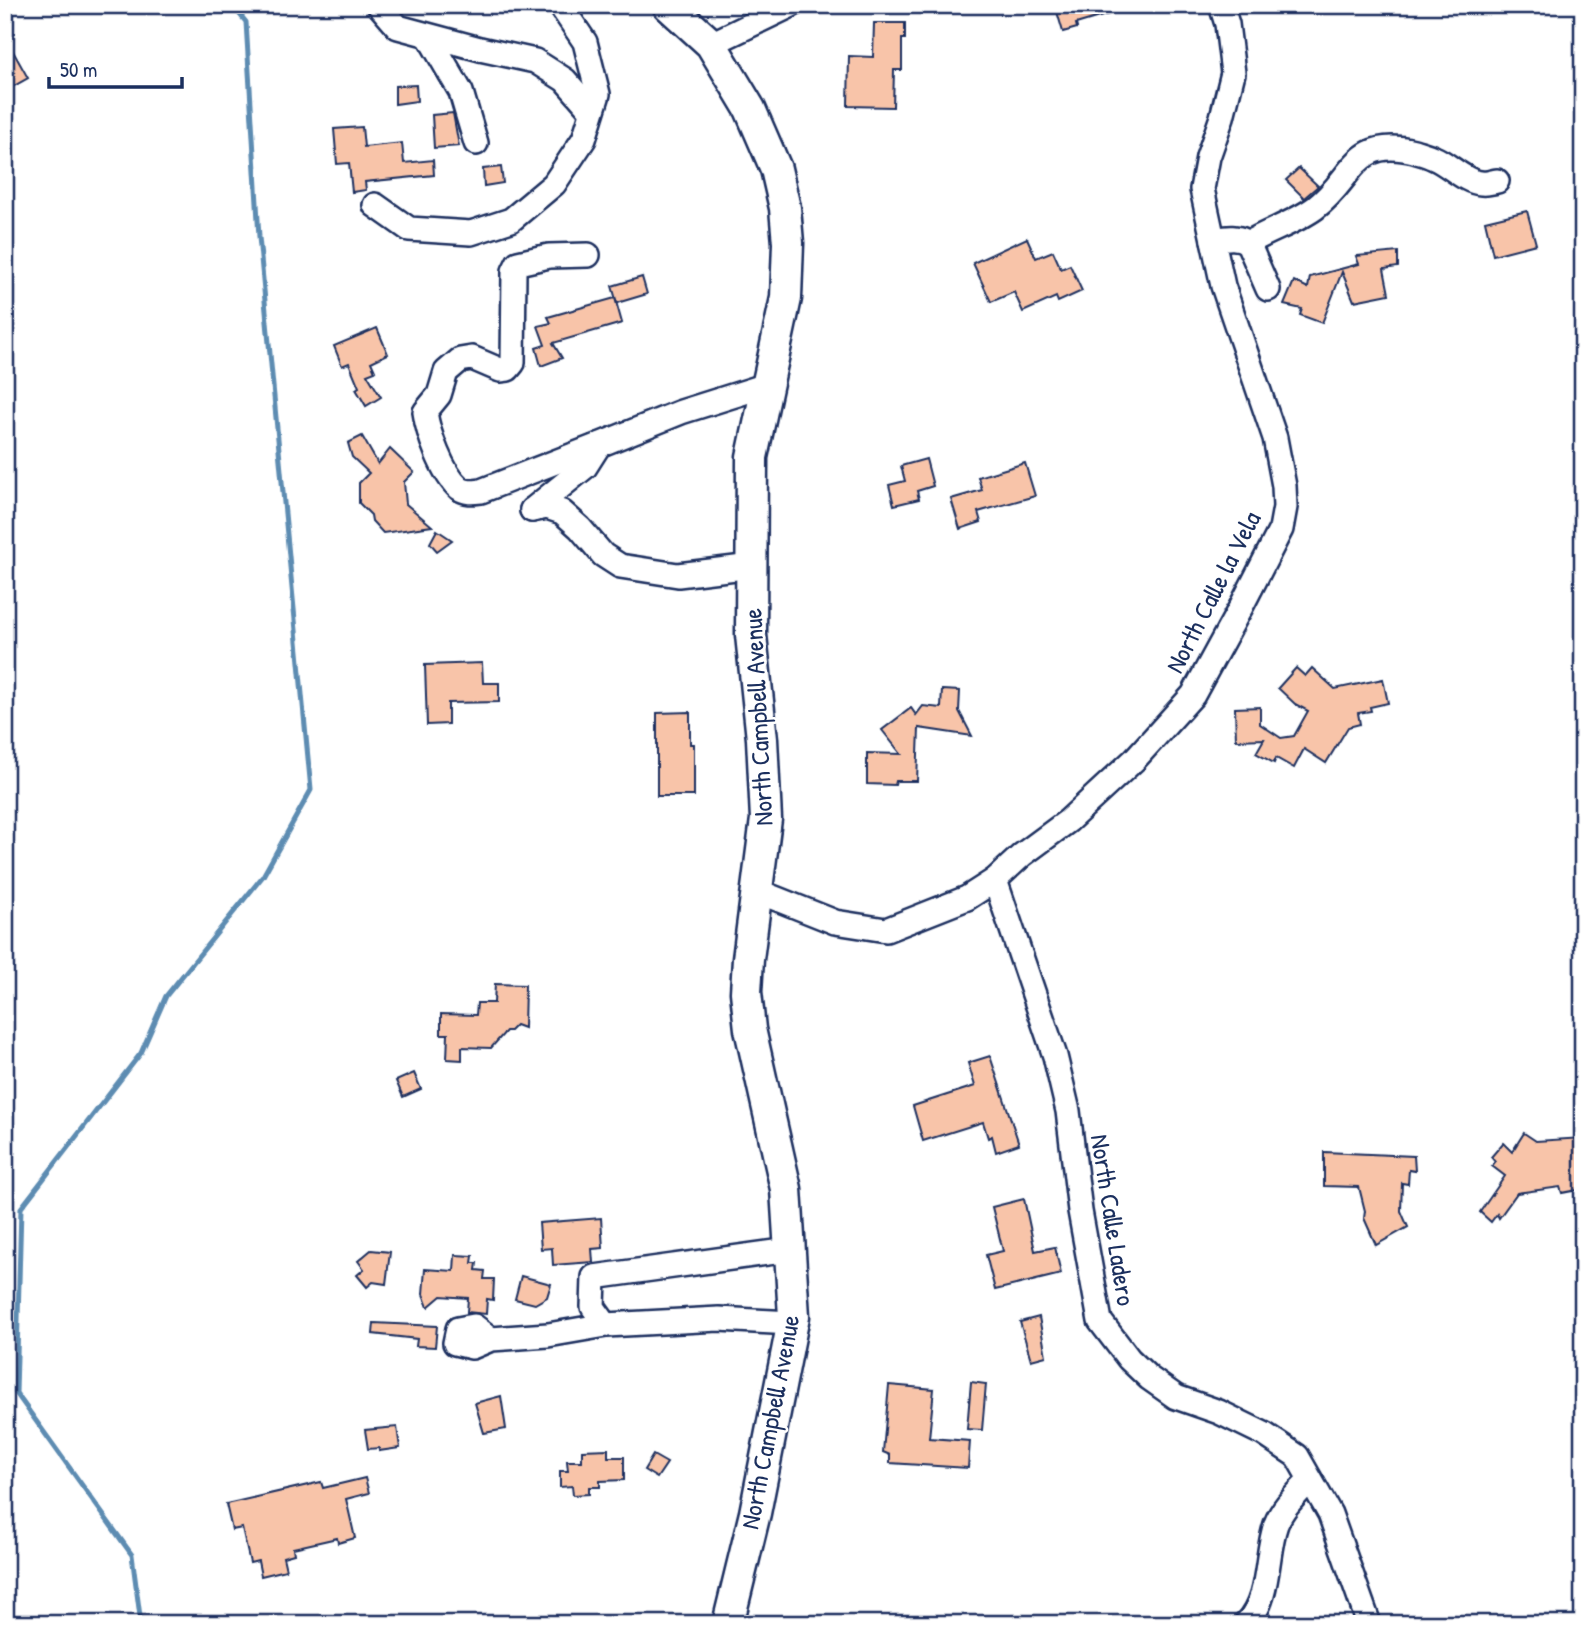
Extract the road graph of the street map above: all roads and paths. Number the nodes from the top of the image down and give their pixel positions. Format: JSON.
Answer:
{"nodes":[{"id":1,"x":379,"y":5,"type":"edge"},
{"id":2,"x":561,"y":5,"type":"edge"},
{"id":3,"x":668,"y":5,"type":"edge"},
{"id":4,"x":792,"y":5,"type":"edge"},
{"id":5,"x":1221,"y":5,"type":"edge"},
{"id":6,"x":429,"y":37,"type":"junction"},
{"id":7,"x":711,"y":44,"type":"junction"},
{"id":8,"x":592,"y":111,"type":"junction"},
{"id":9,"x":476,"y":143,"type":"dead end"},
{"id":10,"x":1497,"y":181,"type":"dead end"},
{"id":11,"x":375,"y":205,"type":"dead end"},
{"id":12,"x":1213,"y":240,"type":"junction"},
{"id":13,"x":1248,"y":243,"type":"junction"},
{"id":14,"x":588,"y":256,"type":"dead end"},
{"id":15,"x":1269,"y":289,"type":"dead end"},
{"id":16,"x":767,"y":385,"type":"junction"},
{"id":17,"x":599,"y":445,"type":"junction"},
{"id":18,"x":752,"y":566,"type":"junction"},
{"id":19,"x":995,"y":880,"type":"junction"},
{"id":20,"x":758,"y":891,"type":"junction"},
{"id":21,"x":790,"y":1250,"type":"junction"},
{"id":22,"x":792,"y":1323,"type":"junction"},
{"id":23,"x":606,"y":1325,"type":"junction"},
{"id":24,"x":491,"y":1339,"type":"dead end"},
{"id":25,"x":1310,"y":1480,"type":"junction"},
{"id":26,"x":728,"y":1624,"type":"edge"},
{"id":27,"x":1246,"y":1624,"type":"edge"},
{"id":28,"x":1369,"y":1624,"type":"edge"}],
"edges":[{"from":1,"to":6,"type":"street"},
{"from":2,"to":8,"type":"street"},
{"from":3,"to":7,"type":"main road","name":"North Campbell Avenue"},
{"from":4,"to":7,"type":"street"},
{"from":5,"to":12,"type":"street","name":"North Calle la Vela"},
{"from":6,"to":8,"type":"street"},
{"from":6,"to":9,"type":"street"},
{"from":7,"to":16,"type":"main road","name":"North Campbell Avenue"},
{"from":8,"to":11,"type":"street"},
{"from":10,"to":13,"type":"street"},
{"from":12,"to":13,"type":"street"},
{"from":12,"to":19,"type":"street","name":"North Calle la Vela"},
{"from":13,"to":15,"type":"street"},
{"from":14,"to":17,"type":"street"},
{"from":16,"to":17,"type":"street"},
{"from":16,"to":18,"type":"main road","name":"North Campbell Avenue"},
{"from":17,"to":18,"type":"street"},
{"from":18,"to":20,"type":"main road","name":"North Campbell Avenue"},
{"from":19,"to":20,"type":"street","name":"North Calle la Vela"},
{"from":19,"to":25,"type":"street","name":"North Calle Ladero"},
{"from":20,"to":21,"type":"main road","name":"North Campbell Avenue"},
{"from":21,"to":22,"type":"main road","name":"North Campbell Avenue"},
{"from":21,"to":23,"type":"street"},
{"from":22,"to":23,"type":"street"},
{"from":22,"to":26,"type":"main road","name":"North Campbell Avenue"},
{"from":23,"to":24,"type":"street"},
{"from":25,"to":27,"type":"street"},
{"from":25,"to":28,"type":"street","name":"North Calle Ladero"}]}
